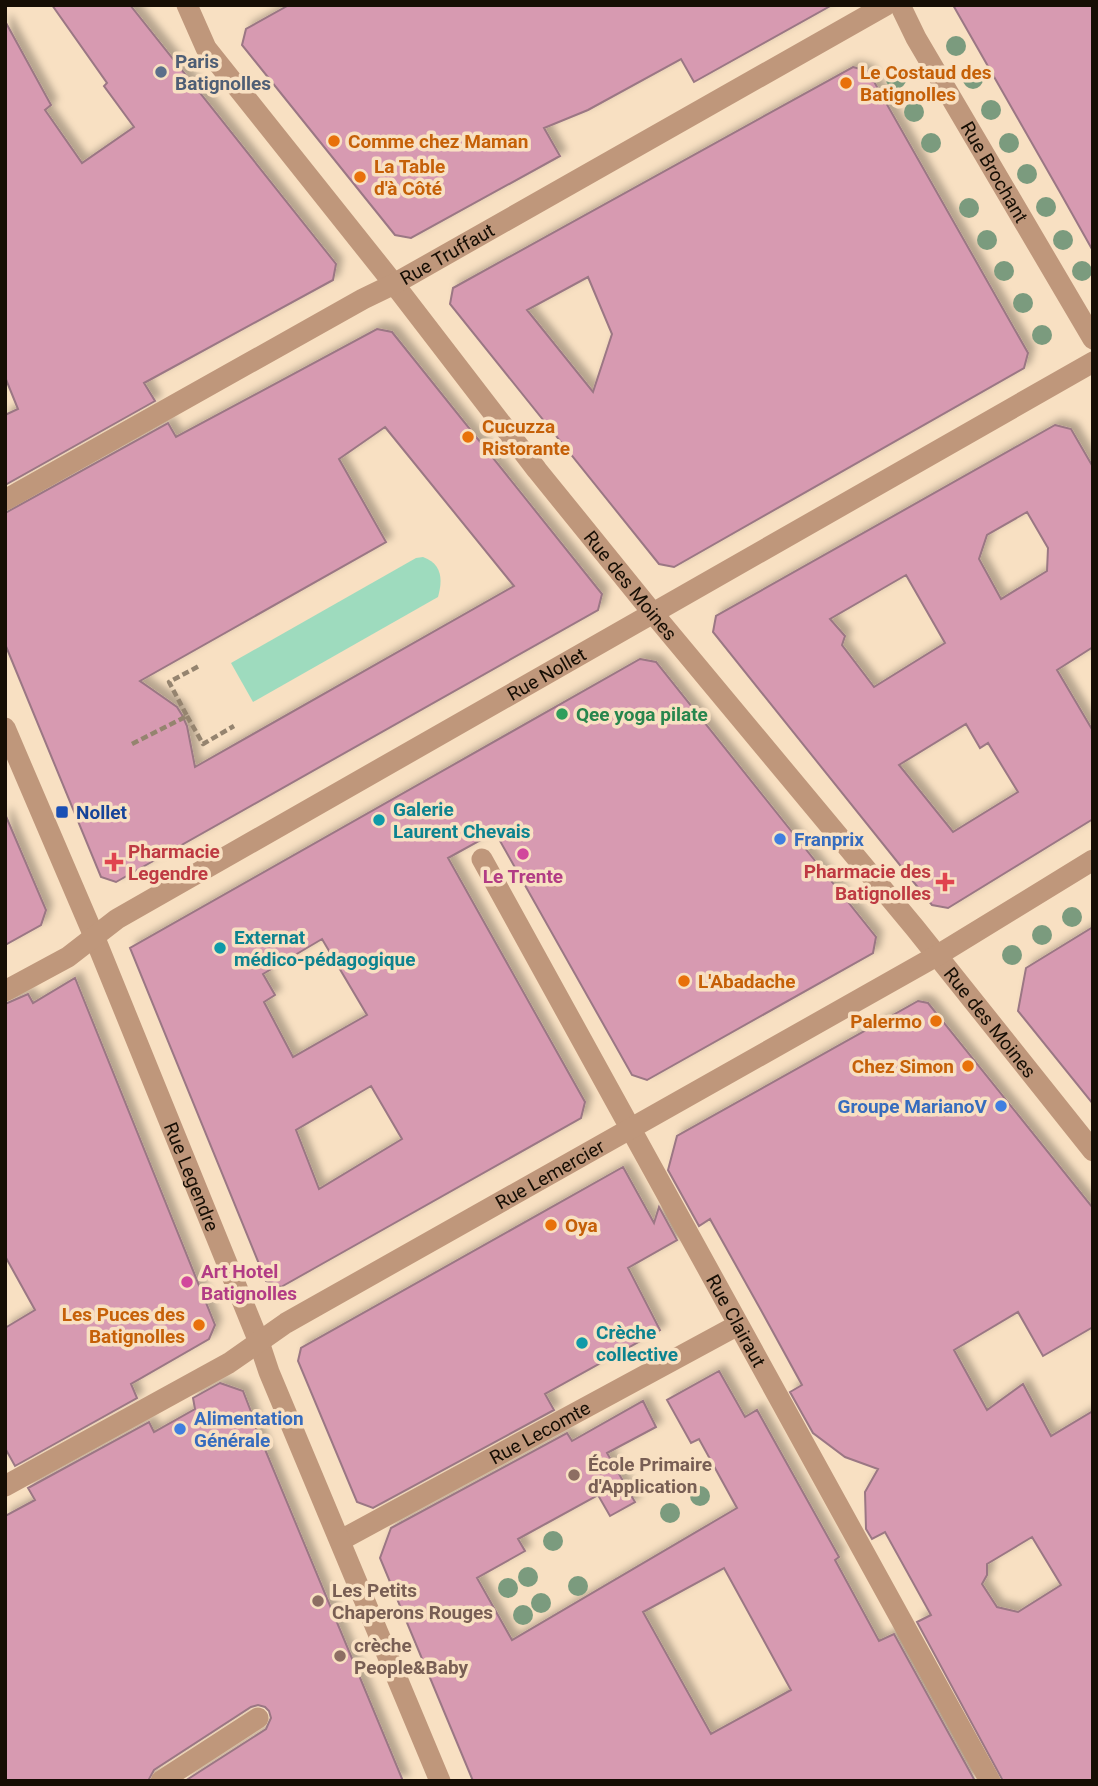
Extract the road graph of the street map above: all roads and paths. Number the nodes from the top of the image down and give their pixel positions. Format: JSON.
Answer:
{"nodes":[{"id":1,"x":187,"y":5,"type":"edge"},
{"id":2,"x":886,"y":5,"type":"edge"},
{"id":3,"x":900,"y":5,"type":"edge"},
{"id":4,"x":394,"y":284,"type":"junction"},
{"id":5,"x":1093,"y":339,"type":"edge"},
{"id":6,"x":1093,"y":362,"type":"edge"},
{"id":7,"x":5,"y":500,"type":"edge"},
{"id":8,"x":652,"y":612,"type":"junction"},
{"id":9,"x":201,"y":665,"type":"dead end"},
{"id":10,"x":187,"y":716,"type":"junction"},
{"id":11,"x":234,"y":726,"type":"dead end"},
{"id":12,"x":5,"y":728,"type":"edge"},
{"id":13,"x":132,"y":744,"type":"dead end"},
{"id":14,"x":482,"y":859,"type":"dead end"},
{"id":15,"x":1093,"y":860,"type":"edge"},
{"id":16,"x":94,"y":936,"type":"junction"},
{"id":17,"x":938,"y":955,"type":"junction"},
{"id":18,"x":5,"y":991,"type":"edge"},
{"id":19,"x":630,"y":1129,"type":"junction"},
{"id":20,"x":1093,"y":1151,"type":"edge"},
{"id":21,"x":738,"y":1325,"type":"junction"},
{"id":22,"x":259,"y":1342,"type":"junction"},
{"id":23,"x":5,"y":1486,"type":"edge"},
{"id":24,"x":341,"y":1540,"type":"junction"},
{"id":25,"x":258,"y":1718,"type":"dead end"},
{"id":26,"x":161,"y":1781,"type":"edge"},
{"id":27,"x":440,"y":1781,"type":"edge"},
{"id":28,"x":990,"y":1781,"type":"edge"}],
"edges":[{"from":1,"to":4,"type":"street","name":"Rue des Moines"},
{"from":2,"to":4,"type":"street","name":"Rue Truffaut"},
{"from":3,"to":5,"type":"street","name":"Rue Brochant"},
{"from":4,"to":7,"type":"street","name":"Rue Truffaut"},
{"from":4,"to":8,"type":"street","name":"Rue des Moines"},
{"from":6,"to":8,"type":"street","name":"Rue Nollet"},
{"from":8,"to":16,"type":"street","name":"Rue Nollet"},
{"from":8,"to":17,"type":"street","name":"Rue des Moines"},
{"from":9,"to":10,"type":"path"},
{"from":10,"to":11,"type":"path"},
{"from":10,"to":13,"type":"path"},
{"from":12,"to":16,"type":"street","name":"Rue Legendre"},
{"from":14,"to":19,"type":"street","name":"Rue Clairaut"},
{"from":15,"to":17,"type":"street","name":"Rue Lemercier"},
{"from":16,"to":18,"type":"street","name":"Rue Nollet"},
{"from":16,"to":22,"type":"street","name":"Rue Legendre"},
{"from":17,"to":19,"type":"street","name":"Rue Lemercier"},
{"from":17,"to":20,"type":"street","name":"Rue des Moines"},
{"from":19,"to":21,"type":"street","name":"Rue Clairaut"},
{"from":19,"to":22,"type":"street","name":"Rue Lemercier"},
{"from":21,"to":24,"type":"street","name":"Rue Lecomte"},
{"from":21,"to":28,"type":"street","name":"Rue Clairaut"},
{"from":22,"to":23,"type":"street","name":"Rue Lemercier"},
{"from":22,"to":24,"type":"street","name":"Rue Legendre"},
{"from":24,"to":27,"type":"street","name":"Rue Legendre"},
{"from":25,"to":26,"type":"street"}]}
